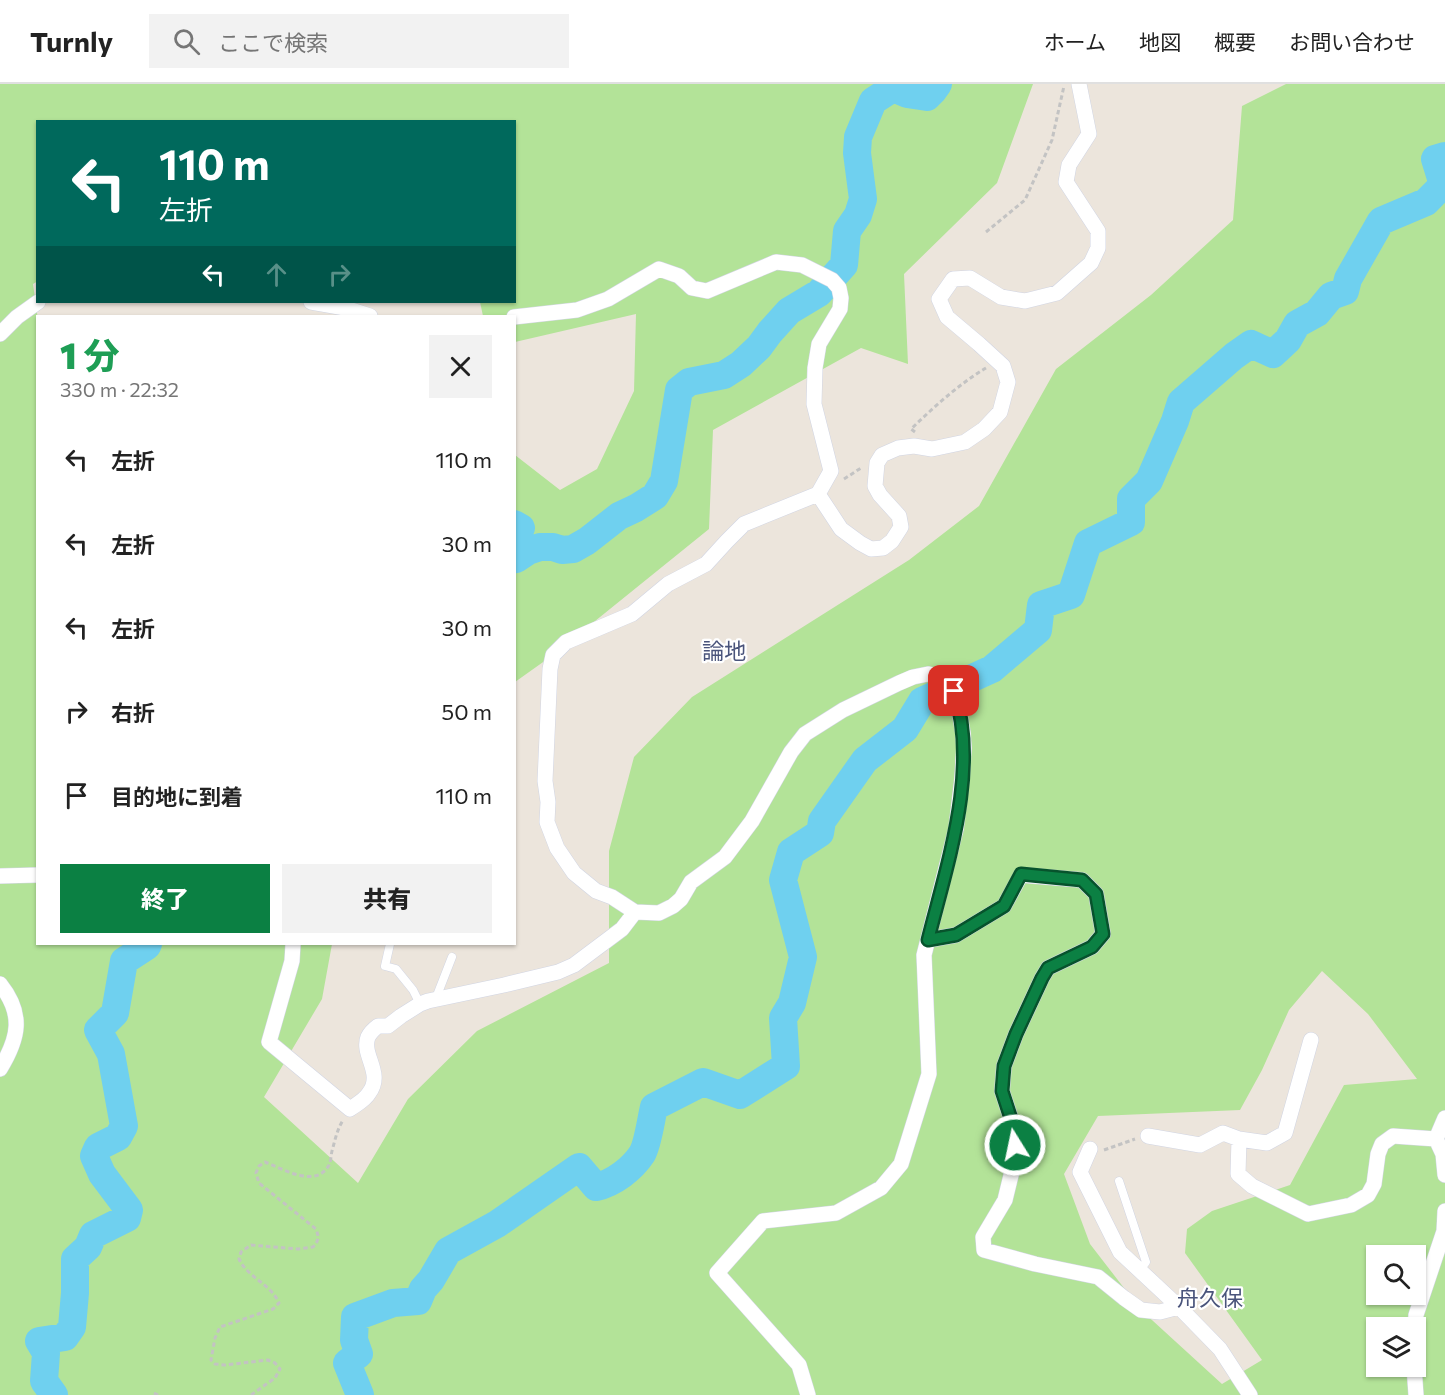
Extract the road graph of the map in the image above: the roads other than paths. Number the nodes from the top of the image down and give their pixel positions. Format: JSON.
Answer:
{"nodes":[{"id":1,"x":1079,"y":84,"type":"edge"},
{"id":2,"x":37,"y":303,"type":"edge"},
{"id":3,"x":316,"y":303,"type":"edge"},
{"id":4,"x":367,"y":315,"type":"edge"},
{"id":5,"x":516,"y":317,"type":"edge"},
{"id":6,"x":0,"y":334,"type":"edge"},
{"id":7,"x":818,"y":494,"type":"junction"},
{"id":8,"x":36,"y":875,"type":"edge"},
{"id":9,"x":0,"y":876,"type":"edge"},
{"id":10,"x":635,"y":912,"type":"junction"},
{"id":11,"x":928,"y":940,"type":"junction"},
{"id":12,"x":293,"y":945,"type":"edge"},
{"id":13,"x":390,"y":945,"type":"edge"},
{"id":14,"x":452,"y":957,"type":"dead end"},
{"id":15,"x":0,"y":984,"type":"edge"},
{"id":16,"x":436,"y":999,"type":"junction"},
{"id":17,"x":420,"y":1004,"type":"junction"},
{"id":18,"x":1311,"y":1040,"type":"dead end"},
{"id":19,"x":0,"y":1069,"type":"edge"},
{"id":20,"x":1445,"y":1118,"type":"edge"},
{"id":21,"x":1148,"y":1136,"type":"road end"},
{"id":22,"x":1239,"y":1139,"type":"junction"},
{"id":23,"x":1436,"y":1139,"type":"junction"},
{"id":24,"x":1090,"y":1149,"type":"road end"},
{"id":25,"x":1445,"y":1175,"type":"edge"},
{"id":26,"x":1119,"y":1181,"type":"dead end"},
{"id":27,"x":1445,"y":1211,"type":"edge"},
{"id":28,"x":1140,"y":1270,"type":"junction"},
{"id":29,"x":1179,"y":1307,"type":"junction"},
{"id":30,"x":1416,"y":1317,"type":"edge"},
{"id":31,"x":1415,"y":1377,"type":"edge"},
{"id":32,"x":808,"y":1395,"type":"edge"},
{"id":33,"x":1250,"y":1395,"type":"edge"},
{"id":34,"x":1416,"y":1395,"type":"edge"}],
"edges":[{"from":1,"to":7,"type":"street"},
{"from":2,"to":6,"type":"street"},
{"from":3,"to":4,"type":"street"},
{"from":5,"to":7,"type":"street"},
{"from":7,"to":10,"type":"street"},
{"from":8,"to":9,"type":"street"},
{"from":10,"to":11,"type":"street"},
{"from":10,"to":16,"type":"street"},
{"from":11,"to":29,"type":"street"},
{"from":11,"to":32,"type":"street"},
{"from":12,"to":17,"type":"street"},
{"from":13,"to":17,"type":"lane"},
{"from":14,"to":16,"type":"lane"},
{"from":15,"to":19,"type":"street"},
{"from":16,"to":17,"type":"street"},
{"from":18,"to":22,"type":"street"},
{"from":20,"to":23,"type":"street"},
{"from":21,"to":22,"type":"street"},
{"from":22,"to":23,"type":"street"},
{"from":23,"to":25,"type":"street"},
{"from":24,"to":28,"type":"street"},
{"from":26,"to":28,"type":"lane"},
{"from":27,"to":30,"type":"street"},
{"from":28,"to":29,"type":"street"},
{"from":29,"to":33,"type":"street"},
{"from":31,"to":34,"type":"street"}]}
